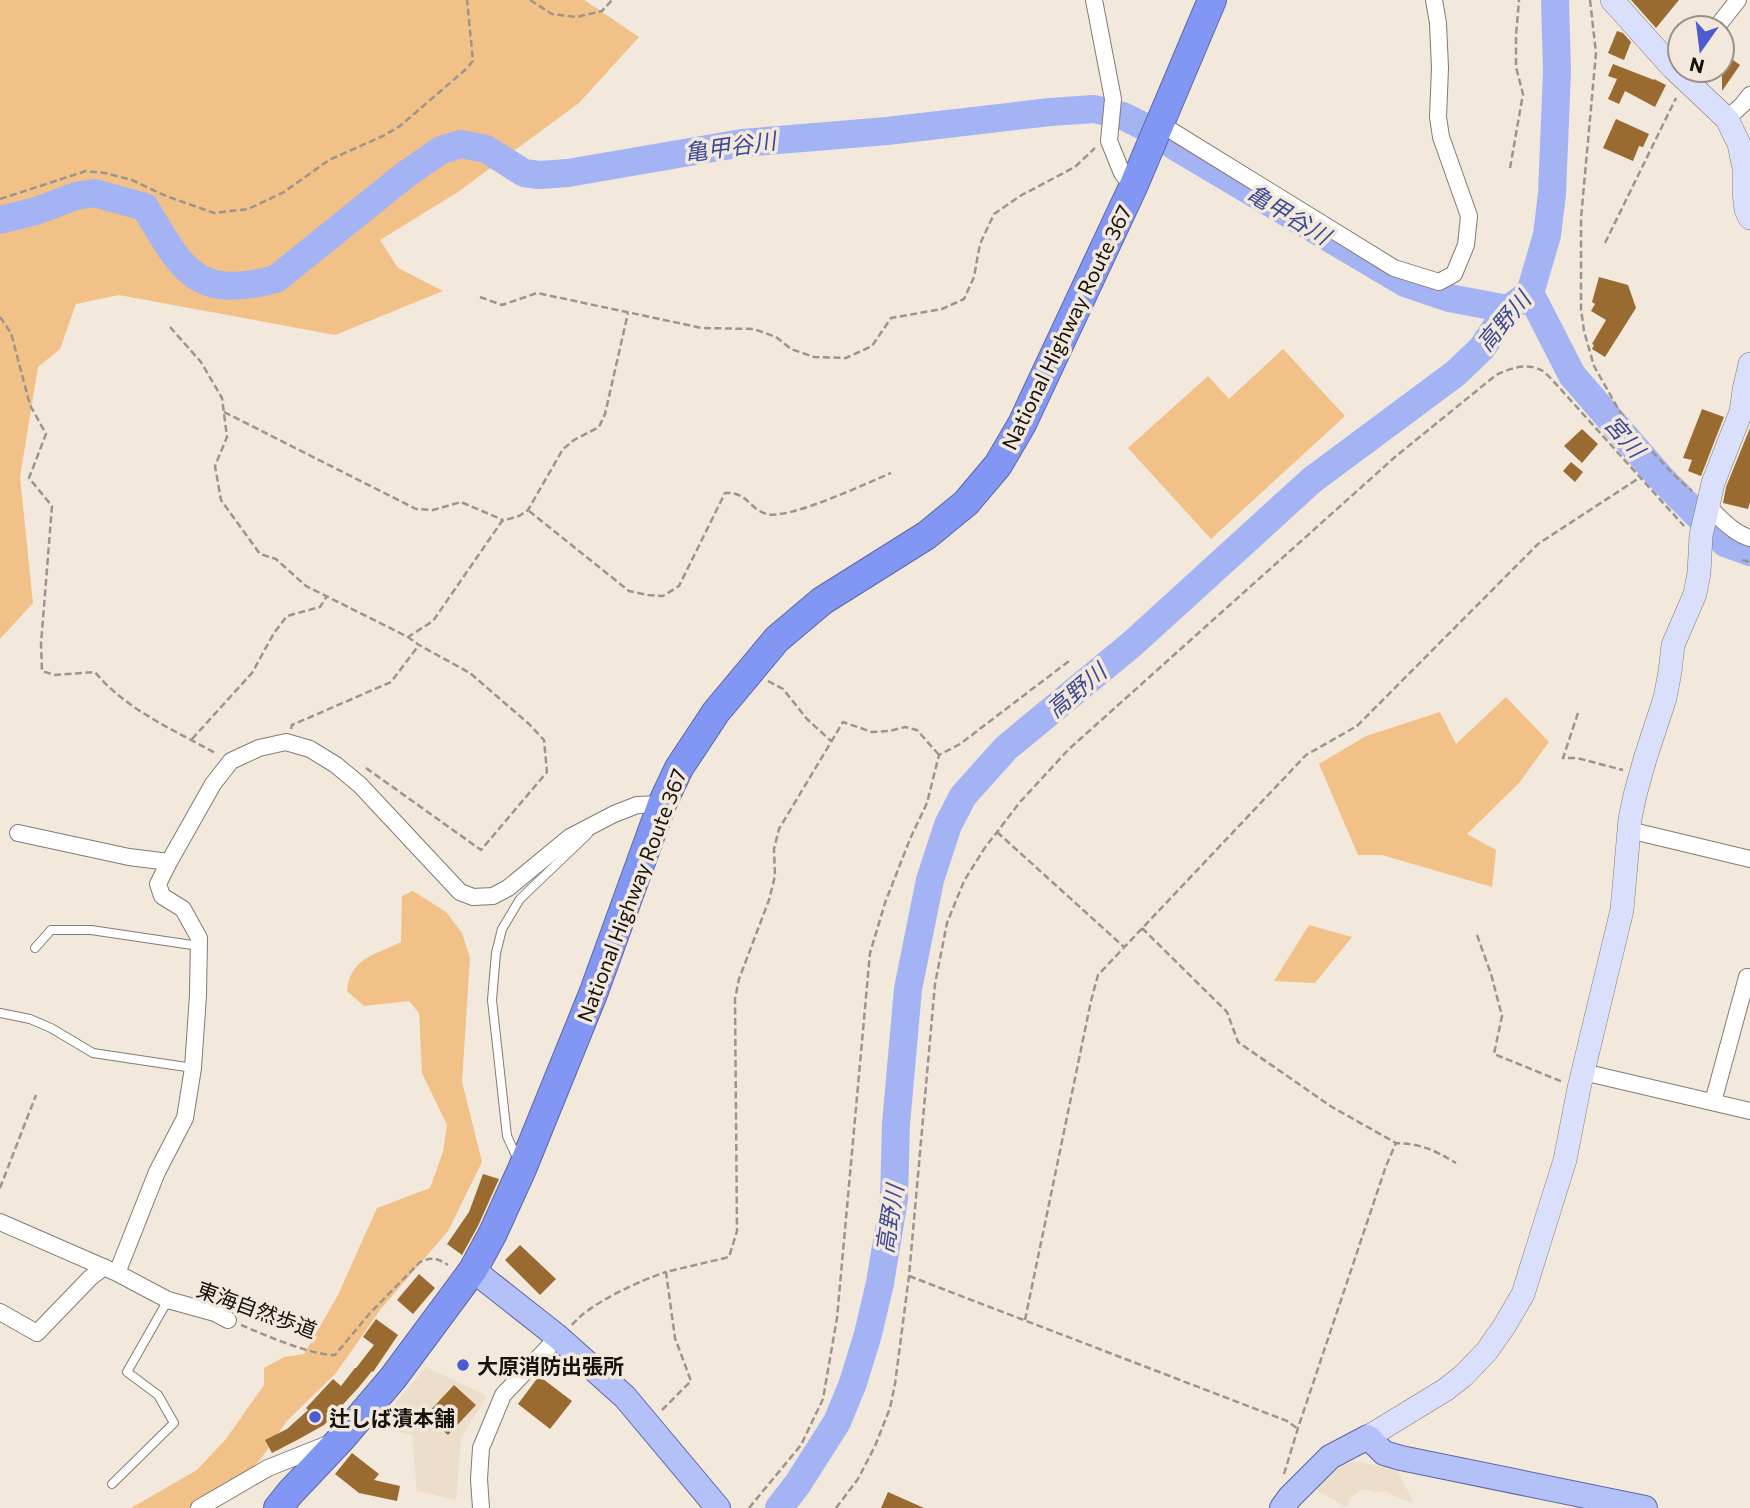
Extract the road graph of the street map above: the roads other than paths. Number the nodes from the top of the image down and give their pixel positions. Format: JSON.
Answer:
{"nodes":[{"id":1,"x":1094,"y":0,"type":"edge"},
{"id":2,"x":1212,"y":0,"type":"edge"},
{"id":3,"x":1434,"y":0,"type":"edge"},
{"id":4,"x":1612,"y":0,"type":"edge"},
{"id":5,"x":1738,"y":0,"type":"edge"},
{"id":6,"x":1727,"y":14,"type":"edge"},
{"id":7,"x":1666,"y":57,"type":"edge"},
{"id":8,"x":1692,"y":84,"type":"edge"},
{"id":9,"x":1750,"y":95,"type":"edge"},
{"id":10,"x":1727,"y":119,"type":"junction"},
{"id":11,"x":1155,"y":134,"type":"junction"},
{"id":12,"x":1133,"y":187,"type":"junction"},
{"id":13,"x":1750,"y":218,"type":"edge"},
{"id":14,"x":1750,"y":364,"type":"edge"},
{"id":15,"x":1746,"y":414,"type":"edge"},
{"id":16,"x":1703,"y":525,"type":"junction"},
{"id":17,"x":1750,"y":538,"type":"edge"},
{"id":18,"x":662,"y":804,"type":"junction"},
{"id":19,"x":601,"y":821,"type":"junction"},
{"id":20,"x":1629,"y":830,"type":"junction"},
{"id":21,"x":18,"y":833,"type":"dead end"},
{"id":22,"x":1750,"y":859,"type":"edge"},
{"id":23,"x":169,"y":862,"type":"junction"},
{"id":24,"x":199,"y":946,"type":"junction"},
{"id":25,"x":35,"y":948,"type":"dead end"},
{"id":26,"x":1747,"y":976,"type":"dead end"},
{"id":27,"x":0,"y":1013,"type":"edge"},
{"id":28,"x":192,"y":1068,"type":"junction"},
{"id":29,"x":1581,"y":1080,"type":"junction"},
{"id":30,"x":1713,"y":1102,"type":"junction"},
{"id":31,"x":1750,"y":1111,"type":"edge"},
{"id":32,"x":523,"y":1169,"type":"junction"},
{"id":33,"x":0,"y":1222,"type":"edge"},
{"id":34,"x":111,"y":1270,"type":"junction"},
{"id":35,"x":473,"y":1270,"type":"junction"},
{"id":36,"x":168,"y":1300,"type":"junction"},
{"id":37,"x":0,"y":1312,"type":"edge"},
{"id":38,"x":228,"y":1320,"type":"road end"},
{"id":39,"x":558,"y":1338,"type":"junction"},
{"id":40,"x":1368,"y":1437,"type":"junction"},
{"id":41,"x":341,"y":1439,"type":"junction"},
{"id":42,"x":268,"y":1468,"type":"junction"},
{"id":43,"x":112,"y":1484,"type":"dead end"},
{"id":44,"x":284,"y":1501,"type":"edge"},
{"id":45,"x":1286,"y":1503,"type":"edge"},
{"id":46,"x":199,"y":1508,"type":"edge"},
{"id":47,"x":481,"y":1508,"type":"edge"},
{"id":48,"x":718,"y":1508,"type":"edge"},
{"id":49,"x":1645,"y":1508,"type":"edge"}],
"edges":[{"from":1,"to":12,"type":"street"},
{"from":2,"to":11,"type":"highway","name":"National Highway Route 367"},
{"from":3,"to":11,"type":"street"},
{"from":4,"to":7,"type":"street"},
{"from":5,"to":6,"type":"street"},
{"from":8,"to":10,"type":"street"},
{"from":9,"to":10,"type":"street"},
{"from":10,"to":13,"type":"street"},
{"from":11,"to":12,"type":"highway","name":"National Highway Route 367"},
{"from":12,"to":18,"type":"highway","name":"National Highway Route 367"},
{"from":14,"to":15,"type":"street"},
{"from":15,"to":16,"type":"street"},
{"from":16,"to":17,"type":"street"},
{"from":16,"to":20,"type":"street"},
{"from":18,"to":19,"type":"street"},
{"from":18,"to":32,"type":"highway","name":"National Highway Route 367"},
{"from":19,"to":23,"type":"street"},
{"from":19,"to":32,"type":"lane"},
{"from":20,"to":22,"type":"street"},
{"from":20,"to":29,"type":"street"},
{"from":21,"to":23,"type":"street"},
{"from":23,"to":24,"type":"street"},
{"from":24,"to":25,"type":"lane"},
{"from":24,"to":28,"type":"street"},
{"from":26,"to":30,"type":"street"},
{"from":27,"to":28,"type":"lane"},
{"from":28,"to":34,"type":"street"},
{"from":29,"to":30,"type":"street"},
{"from":29,"to":40,"type":"street"},
{"from":30,"to":31,"type":"street"},
{"from":32,"to":35,"type":"highway","name":"National Highway Route 367"},
{"from":33,"to":34,"type":"street","name":"東海自然歩道"},
{"from":34,"to":36,"type":"street","name":"東海自然歩道"},
{"from":34,"to":37,"type":"street"},
{"from":35,"to":39,"type":"main road"},
{"from":35,"to":41,"type":"highway","name":"National Highway Route 367"},
{"from":36,"to":38,"type":"street","name":"東海自然歩道"},
{"from":36,"to":43,"type":"lane"},
{"from":39,"to":47,"type":"street"},
{"from":39,"to":48,"type":"main road"},
{"from":40,"to":45,"type":"main road"},
{"from":40,"to":49,"type":"main road"},
{"from":41,"to":42,"type":"street"},
{"from":41,"to":44,"type":"highway","name":"National Highway Route 367"},
{"from":42,"to":44,"type":"street"},
{"from":42,"to":46,"type":"street"}]}
